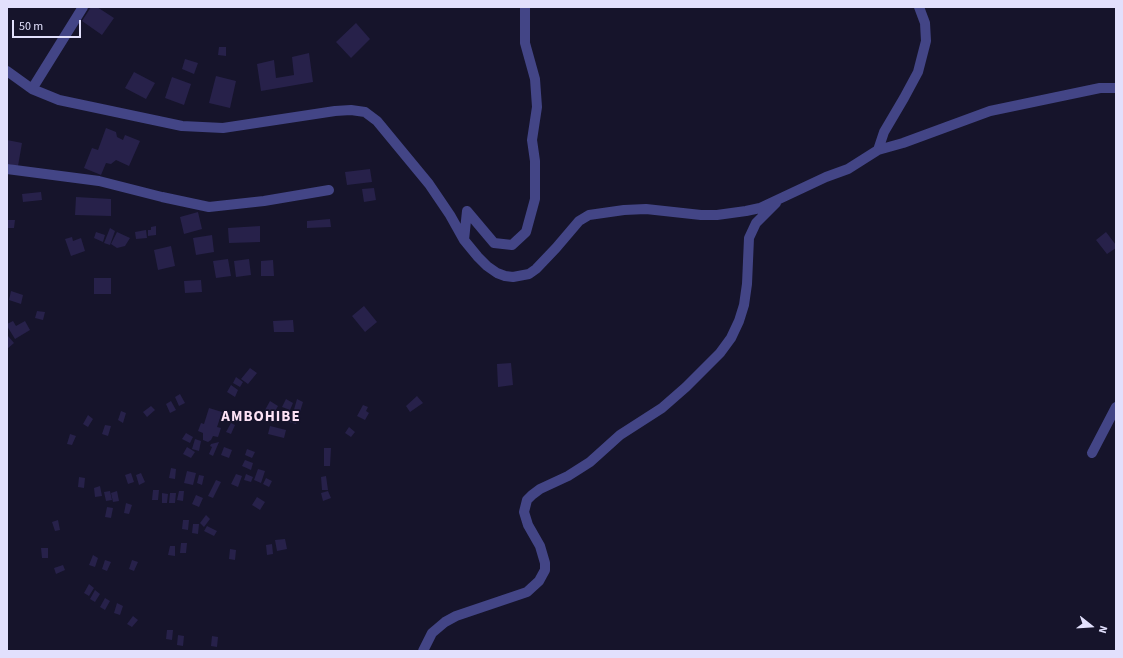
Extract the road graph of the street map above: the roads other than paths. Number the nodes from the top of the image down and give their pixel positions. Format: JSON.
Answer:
{"nodes":[{"id":1,"x":83,"y":7,"type":"edge"},
{"id":2,"x":525,"y":7,"type":"edge"},
{"id":3,"x":919,"y":7,"type":"edge"},
{"id":4,"x":7,"y":71,"type":"edge"},
{"id":5,"x":1116,"y":88,"type":"edge"},
{"id":6,"x":32,"y":89,"type":"junction"},
{"id":7,"x":878,"y":150,"type":"junction"},
{"id":8,"x":7,"y":169,"type":"edge"},
{"id":9,"x":329,"y":190,"type":"dead end"},
{"id":10,"x":780,"y":199,"type":"junction"},
{"id":11,"x":464,"y":240,"type":"junction"},
{"id":12,"x":1116,"y":407,"type":"edge"},
{"id":13,"x":1092,"y":453,"type":"dead end"},
{"id":14,"x":424,"y":651,"type":"edge"}],
"edges":[{"from":1,"to":6,"type":"street"},
{"from":2,"to":11,"type":"street"},
{"from":3,"to":7,"type":"street"},
{"from":4,"to":6,"type":"street"},
{"from":5,"to":7,"type":"street"},
{"from":6,"to":11,"type":"street"},
{"from":7,"to":10,"type":"street"},
{"from":8,"to":9,"type":"street"},
{"from":10,"to":11,"type":"street"},
{"from":10,"to":14,"type":"street"},
{"from":12,"to":13,"type":"street"}]}
